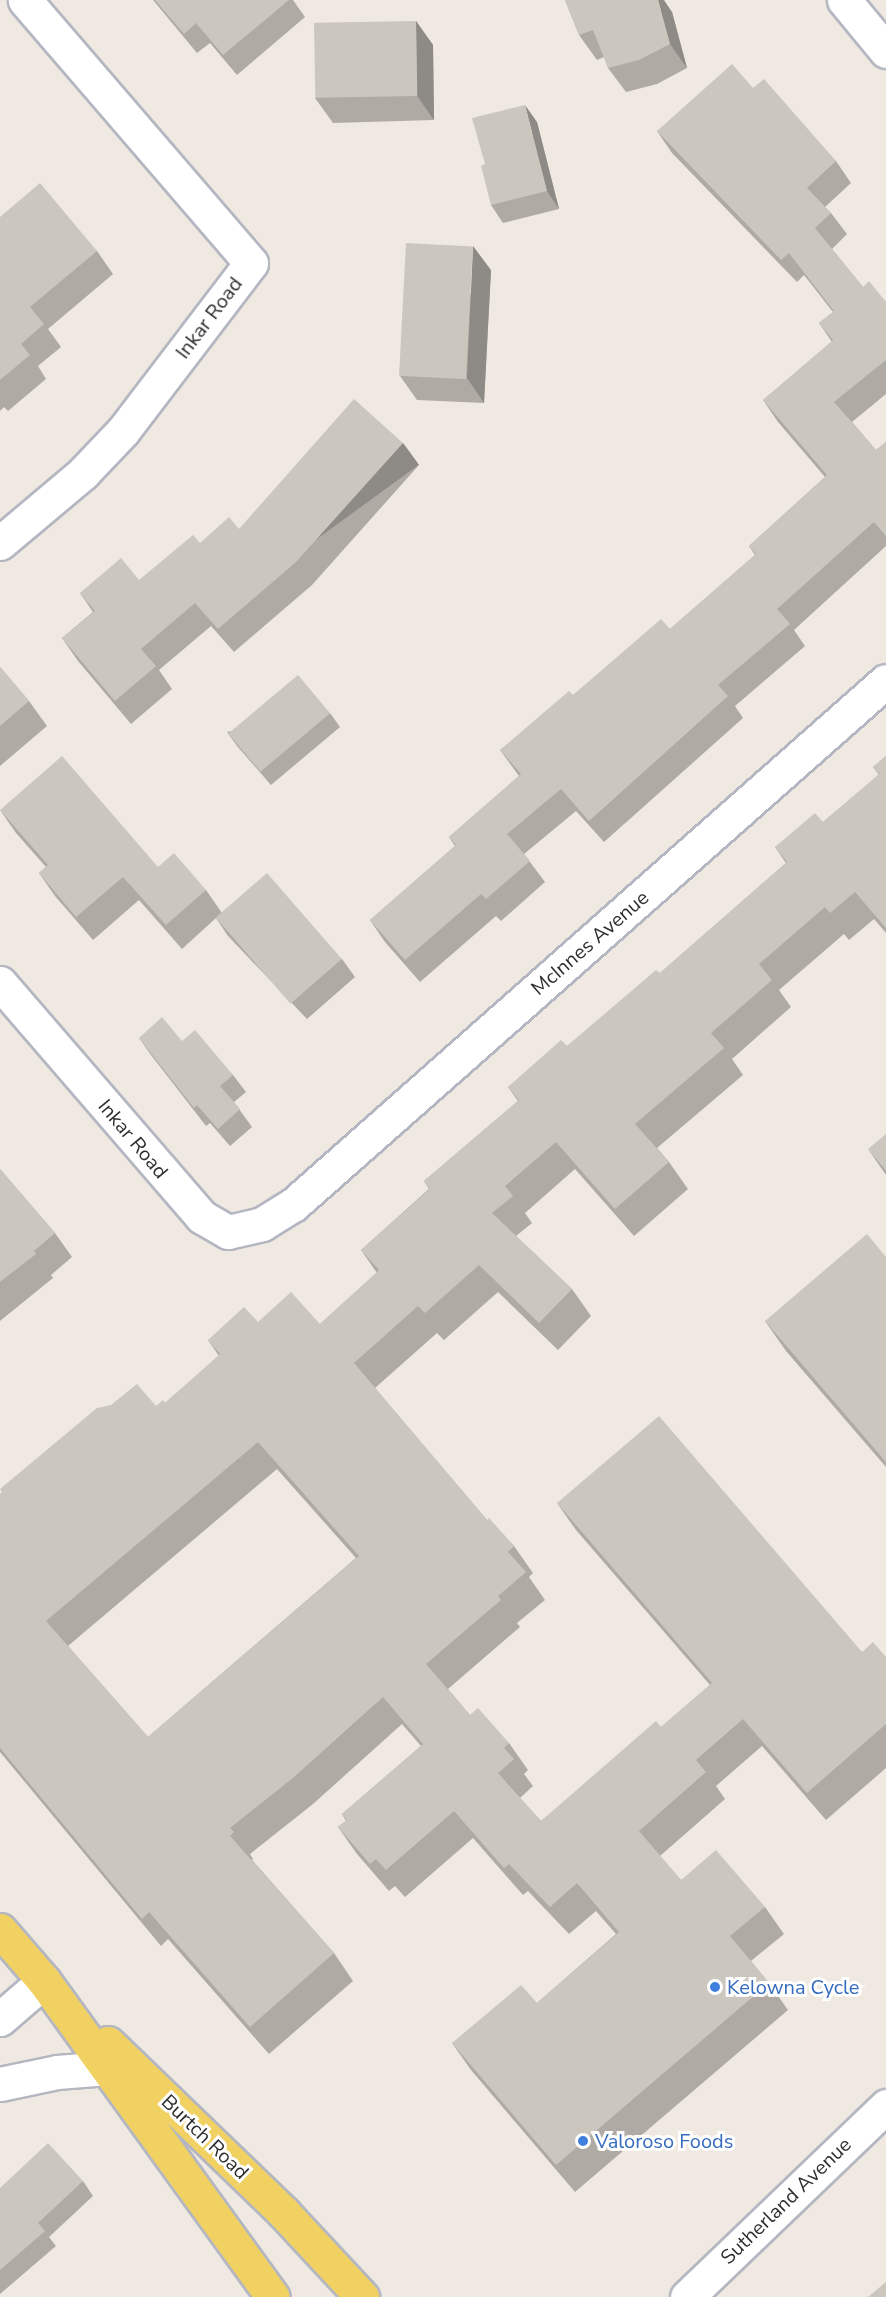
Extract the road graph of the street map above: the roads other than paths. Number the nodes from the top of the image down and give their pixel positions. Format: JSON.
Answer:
{"nodes":[{"id":1,"x":25,"y":0,"type":"edge"},
{"id":2,"x":844,"y":0,"type":"edge"},
{"id":3,"x":886,"y":51,"type":"edge"},
{"id":4,"x":0,"y":543,"type":"edge"},
{"id":5,"x":886,"y":681,"type":"edge"},
{"id":6,"x":0,"y":982,"type":"edge"},
{"id":7,"x":293,"y":1205,"type":"joint"},
{"id":8,"x":0,"y":1930,"type":"edge"},
{"id":9,"x":44,"y":1982,"type":"junction"},
{"id":10,"x":0,"y":2019,"type":"edge"},
{"id":11,"x":108,"y":2068,"type":"junction"},
{"id":12,"x":0,"y":2084,"type":"edge"},
{"id":13,"x":886,"y":2106,"type":"edge"},
{"id":14,"x":273,"y":2297,"type":"edge"},
{"id":15,"x":362,"y":2297,"type":"edge"},
{"id":16,"x":687,"y":2297,"type":"edge"}],
"edges":[{"from":1,"to":4,"type":"street","name":"Inkar Road"},
{"from":2,"to":3,"type":"street"},
{"from":5,"to":7,"type":"street","name":"McInnes Avenue"},
{"from":6,"to":7,"type":"street","name":"Inkar Road"},
{"from":8,"to":9,"type":"main road","name":"Burtch Road"},
{"from":9,"to":10,"type":"street"},
{"from":9,"to":11,"type":"main road","name":"Burtch Road"},
{"from":9,"to":15,"type":"main road","name":"Burtch Road"},
{"from":11,"to":12,"type":"street"},
{"from":11,"to":14,"type":"main road","name":"Burtch Road"},
{"from":13,"to":16,"type":"street","name":"Sutherland Avenue"}]}
